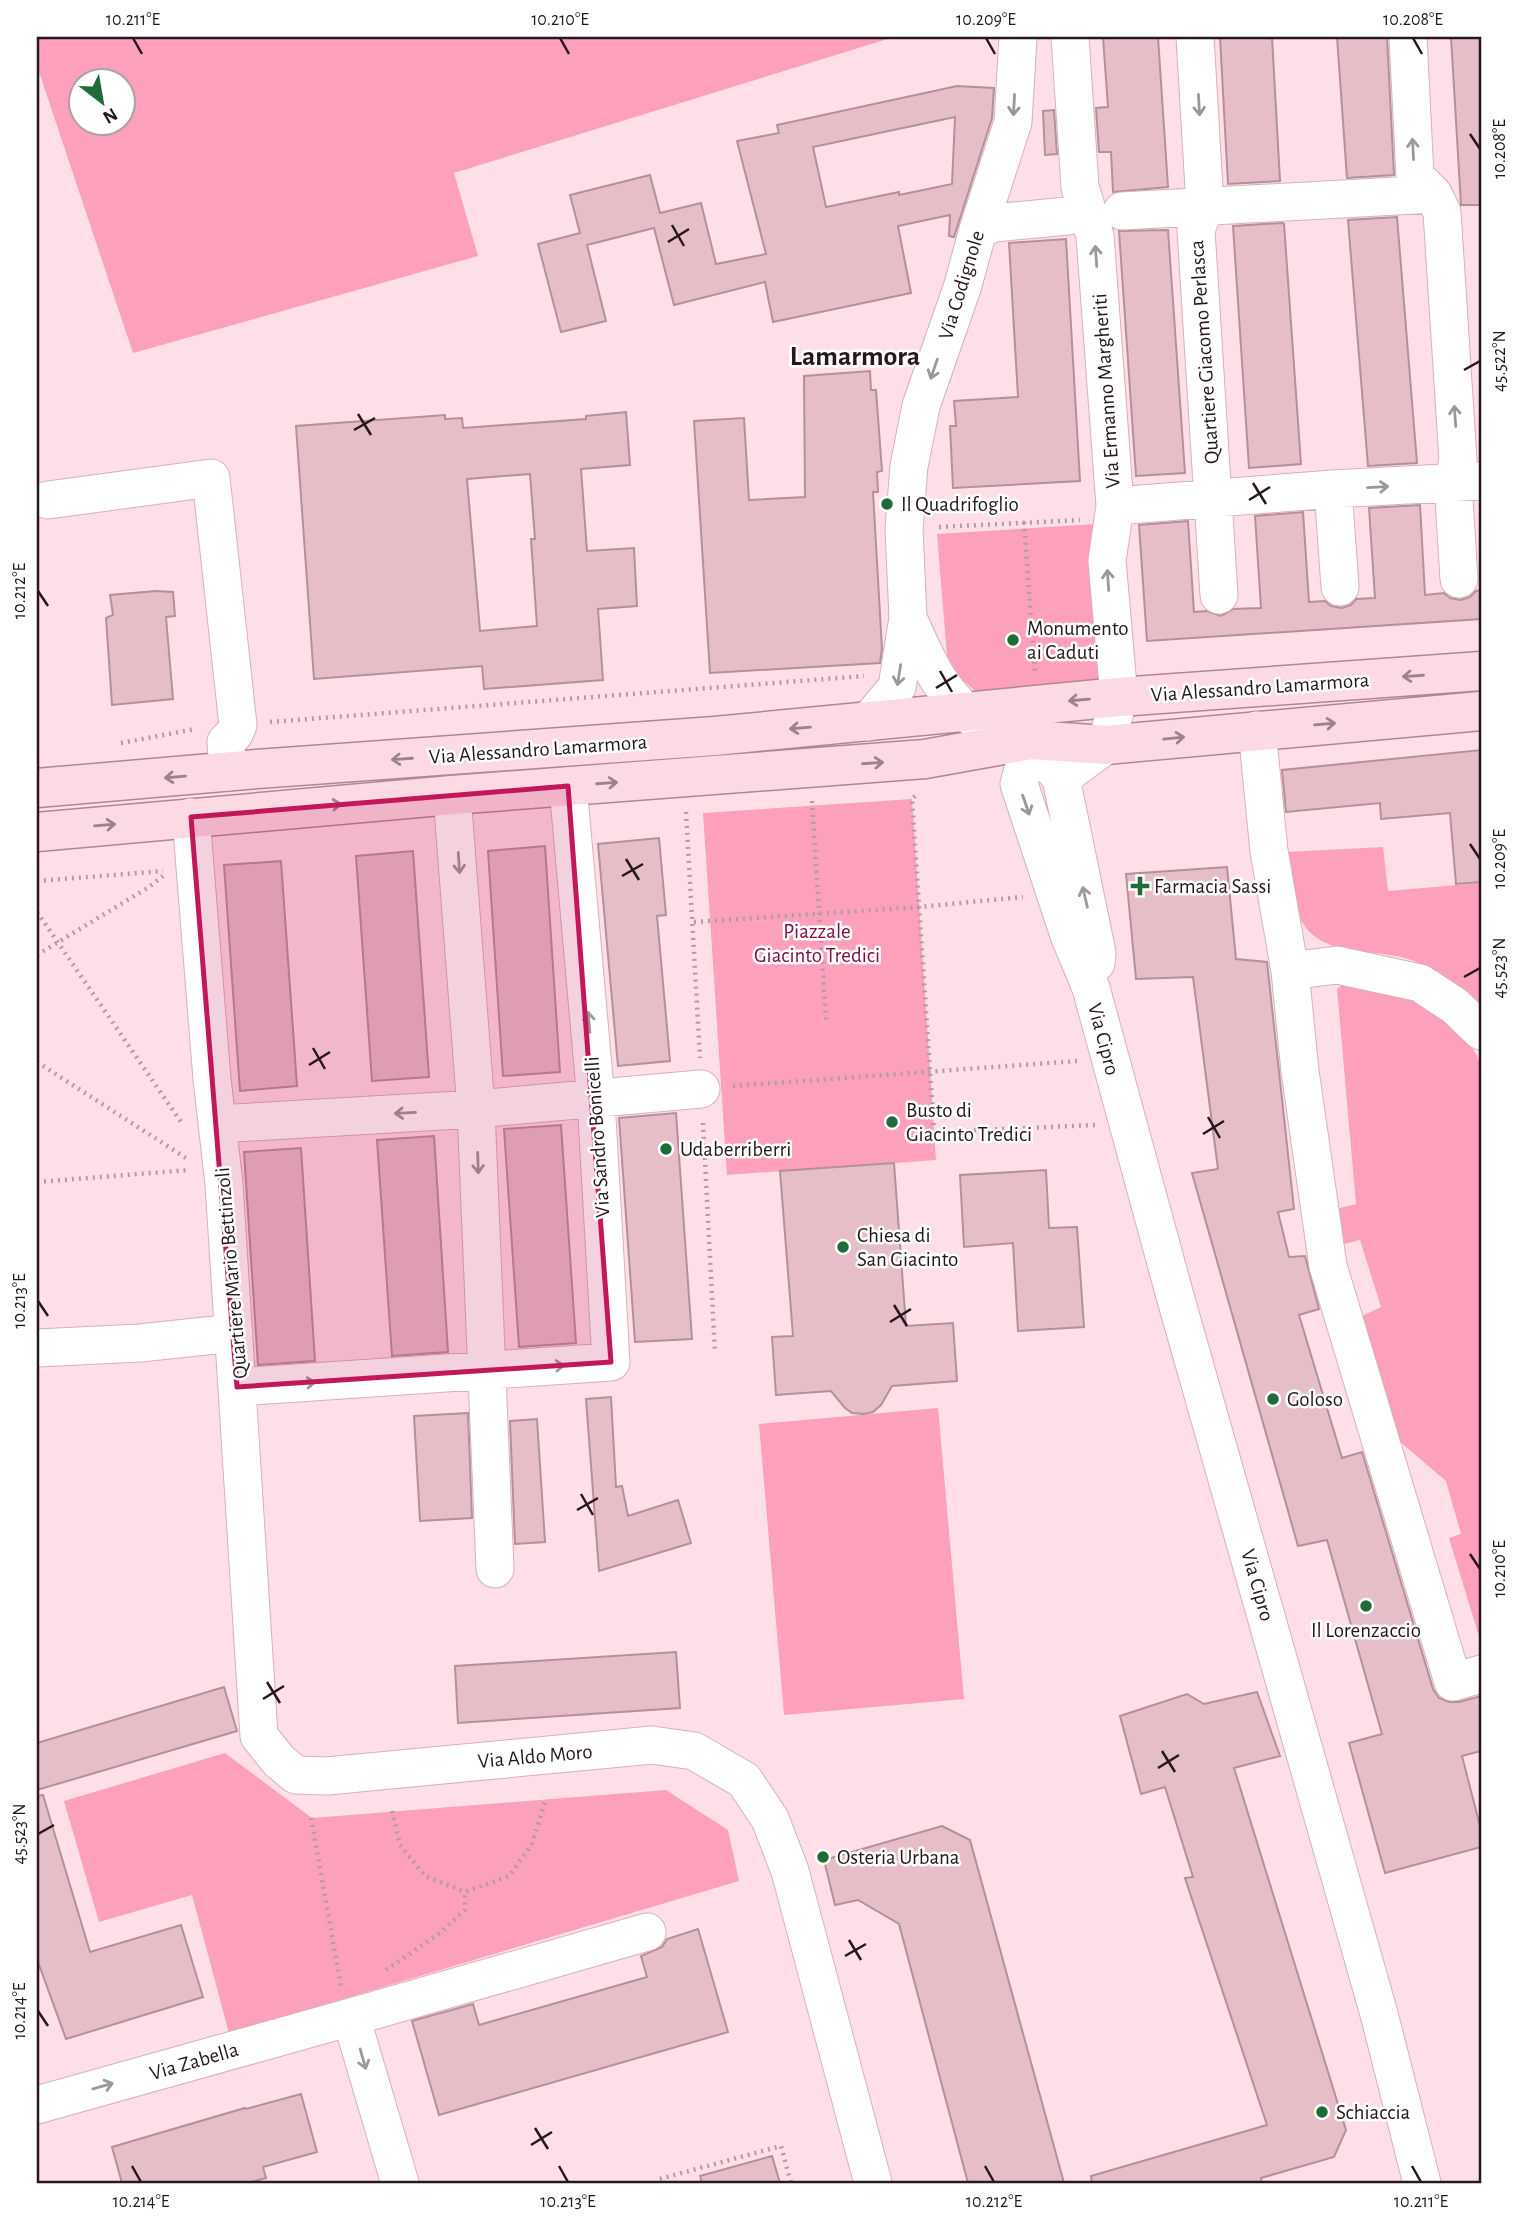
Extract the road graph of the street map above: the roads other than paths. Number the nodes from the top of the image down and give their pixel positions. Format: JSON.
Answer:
{"nodes":[{"id":1,"x":1018,"y":37,"type":"edge"},
{"id":2,"x":1070,"y":37,"type":"edge"},
{"id":3,"x":1195,"y":37,"type":"edge"},
{"id":4,"x":1408,"y":37,"type":"edge"},
{"id":5,"x":1433,"y":194,"type":"junction"},
{"id":6,"x":1205,"y":206,"type":"junction"},
{"id":7,"x":1105,"y":213,"type":"junction"},
{"id":8,"x":978,"y":230,"type":"junction"},
{"id":9,"x":1467,"y":482,"type":"edge"},
{"id":10,"x":1333,"y":489,"type":"junction"},
{"id":11,"x":1214,"y":499,"type":"junction"},
{"id":12,"x":48,"y":500,"type":"dead end"},
{"id":13,"x":1114,"y":512,"type":"junction"},
{"id":14,"x":1459,"y":579,"type":"dead end"},
{"id":15,"x":1340,"y":587,"type":"dead end"},
{"id":16,"x":1219,"y":595,"type":"dead end"},
{"id":17,"x":908,"y":618,"type":"junction"},
{"id":18,"x":1481,"y":671,"type":"edge"},
{"id":19,"x":1128,"y":688,"type":"junction"},
{"id":20,"x":1037,"y":691,"type":"junction"},
{"id":21,"x":1481,"y":711,"type":"edge"},
{"id":22,"x":963,"y":712,"type":"junction"},
{"id":23,"x":868,"y":722,"type":"junction"},
{"id":24,"x":1257,"y":730,"type":"junction"},
{"id":25,"x":1031,"y":740,"type":"junction"},
{"id":26,"x":1107,"y":745,"type":"junction"},
{"id":27,"x":228,"y":772,"type":"junction"},
{"id":28,"x":1060,"y":778,"type":"junction"},
{"id":29,"x":568,"y":786,"type":"junction"},
{"id":30,"x":37,"y":788,"type":"edge"},
{"id":31,"x":452,"y":795,"type":"junction"},
{"id":32,"x":191,"y":817,"type":"junction"},
{"id":33,"x":37,"y":832,"type":"edge"},
{"id":34,"x":1290,"y":971,"type":"junction"},
{"id":35,"x":1091,"y":988,"type":"junction"},
{"id":36,"x":1481,"y":1030,"type":"edge"},
{"id":37,"x":701,"y":1089,"type":"road end"},
{"id":38,"x":596,"y":1100,"type":"junction"},
{"id":39,"x":476,"y":1109,"type":"junction"},
{"id":40,"x":200,"y":1125,"type":"junction"},
{"id":41,"x":234,"y":1333,"type":"junction"},
{"id":42,"x":37,"y":1348,"type":"edge"},
{"id":43,"x":485,"y":1370,"type":"junction"},
{"id":44,"x":237,"y":1387,"type":"junction"},
{"id":45,"x":495,"y":1569,"type":"dead end"},
{"id":46,"x":1481,"y":1674,"type":"edge"},
{"id":47,"x":647,"y":1932,"type":"dead end"},
{"id":48,"x":347,"y":2008,"type":"junction"},
{"id":49,"x":37,"y":2105,"type":"edge"},
{"id":50,"x":1418,"y":2176,"type":"edge"},
{"id":51,"x":400,"y":2183,"type":"edge"},
{"id":52,"x":873,"y":2183,"type":"edge"}],
"edges":[{"from":1,"to":8,"type":"street","name":"Via Codignole","one_way":true},
{"from":2,"to":7,"type":"street","name":"Via Ermanno Margheriti"},
{"from":3,"to":6,"type":"street","name":"Quartiere Giacomo Perlasca","one_way":true},
{"from":5,"to":4,"type":"street","one_way":true},
{"from":5,"to":6,"type":"street"},
{"from":9,"to":5,"type":"street","one_way":true},
{"from":6,"to":7,"type":"street"},
{"from":6,"to":11,"type":"street","name":"Quartiere Giacomo Perlasca"},
{"from":7,"to":8,"type":"street"},
{"from":13,"to":7,"type":"street","name":"Via Ermanno Margheriti","one_way":true},
{"from":8,"to":17,"type":"street","name":"Via Codignole","one_way":true},
{"from":10,"to":9,"type":"street","one_way":true},
{"from":9,"to":14,"type":"street"},
{"from":10,"to":11,"type":"street"},
{"from":10,"to":15,"type":"street"},
{"from":11,"to":13,"type":"street"},
{"from":11,"to":16,"type":"street","name":"Quartiere Giacomo Perlasca"},
{"from":12,"to":27,"type":"street"},
{"from":19,"to":13,"type":"street","name":"Via Ermanno Margheriti","one_way":true},
{"from":17,"to":22,"type":"street","name":"Via Codignole"},
{"from":17,"to":23,"type":"street","name":"Via Codignole","one_way":true},
{"from":18,"to":19,"type":"main road","name":"Via Alessandro Lamarmora","one_way":true},
{"from":19,"to":20,"type":"main road","name":"Via Alessandro Lamarmora","one_way":true},
{"from":19,"to":26,"type":"street","name":"Via Ermanno Margheriti"},
{"from":20,"to":22,"type":"main road","name":"Via Alessandro Lamarmora"},
{"from":20,"to":25,"type":"street"},
{"from":24,"to":21,"type":"main road","name":"Via Alessandro Lamarmora","one_way":true},
{"from":22,"to":23,"type":"main road","name":"Via Alessandro Lamarmora"},
{"from":22,"to":25,"type":"street","name":"Via Codignole"},
{"from":23,"to":27,"type":"main road","name":"Via Alessandro Lamarmora","one_way":true},
{"from":26,"to":24,"type":"main road","name":"Via Alessandro Lamarmora","one_way":true},
{"from":24,"to":34,"type":"street","name":"Via Alessandro Lamarmora"},
{"from":25,"to":26,"type":"main road","name":"Via Alessandro Lamarmora"},
{"from":25,"to":28,"type":"street","name":"Via Cipro"},
{"from":29,"to":25,"type":"main road","name":"Via Alessandro Lamarmora","one_way":true},
{"from":25,"to":35,"type":"street","name":"Via Cipro","one_way":true},
{"from":26,"to":28,"type":"street"},
{"from":27,"to":30,"type":"main road","name":"Via Alessandro Lamarmora","one_way":true},
{"from":35,"to":28,"type":"street","name":"Via Cipro","one_way":true},
{"from":29,"to":31,"type":"main road","name":"Via Alessandro Lamarmora"},
{"from":38,"to":29,"type":"street","name":"Via Sandro Bonicelli","one_way":true},
{"from":32,"to":31,"type":"main road","name":"Via Alessandro Lamarmora","one_way":true},
{"from":31,"to":39,"type":"street","one_way":true},
{"from":33,"to":32,"type":"main road","name":"Via Alessandro Lamarmora","one_way":true},
{"from":32,"to":40,"type":"street","name":"Quartiere Mario Bettinzoli"},
{"from":34,"to":36,"type":"street"},
{"from":34,"to":46,"type":"street","name":"Via Alessandro Lamarmora"},
{"from":35,"to":50,"type":"street","name":"Via Cipro"},
{"from":37,"to":38,"type":"street"},
{"from":38,"to":39,"type":"street"},
{"from":43,"to":38,"type":"street","name":"Via Sandro Bonicelli","one_way":true},
{"from":39,"to":40,"type":"street","one_way":true},
{"from":39,"to":43,"type":"street","one_way":true},
{"from":40,"to":41,"type":"street","name":"Quartiere Mario Bettinzoli"},
{"from":41,"to":42,"type":"street"},
{"from":41,"to":44,"type":"street","name":"Quartiere Mario Bettinzoli"},
{"from":44,"to":43,"type":"street","name":"Quartiere Mario Bettinzoli","one_way":true},
{"from":43,"to":45,"type":"street"},
{"from":44,"to":52,"type":"street","name":"Via Aldo Moro"},
{"from":47,"to":48,"type":"street","name":"Via Zabella"},
{"from":49,"to":48,"type":"street","name":"Via Zabella","one_way":true},
{"from":48,"to":51,"type":"street","one_way":true}]}
